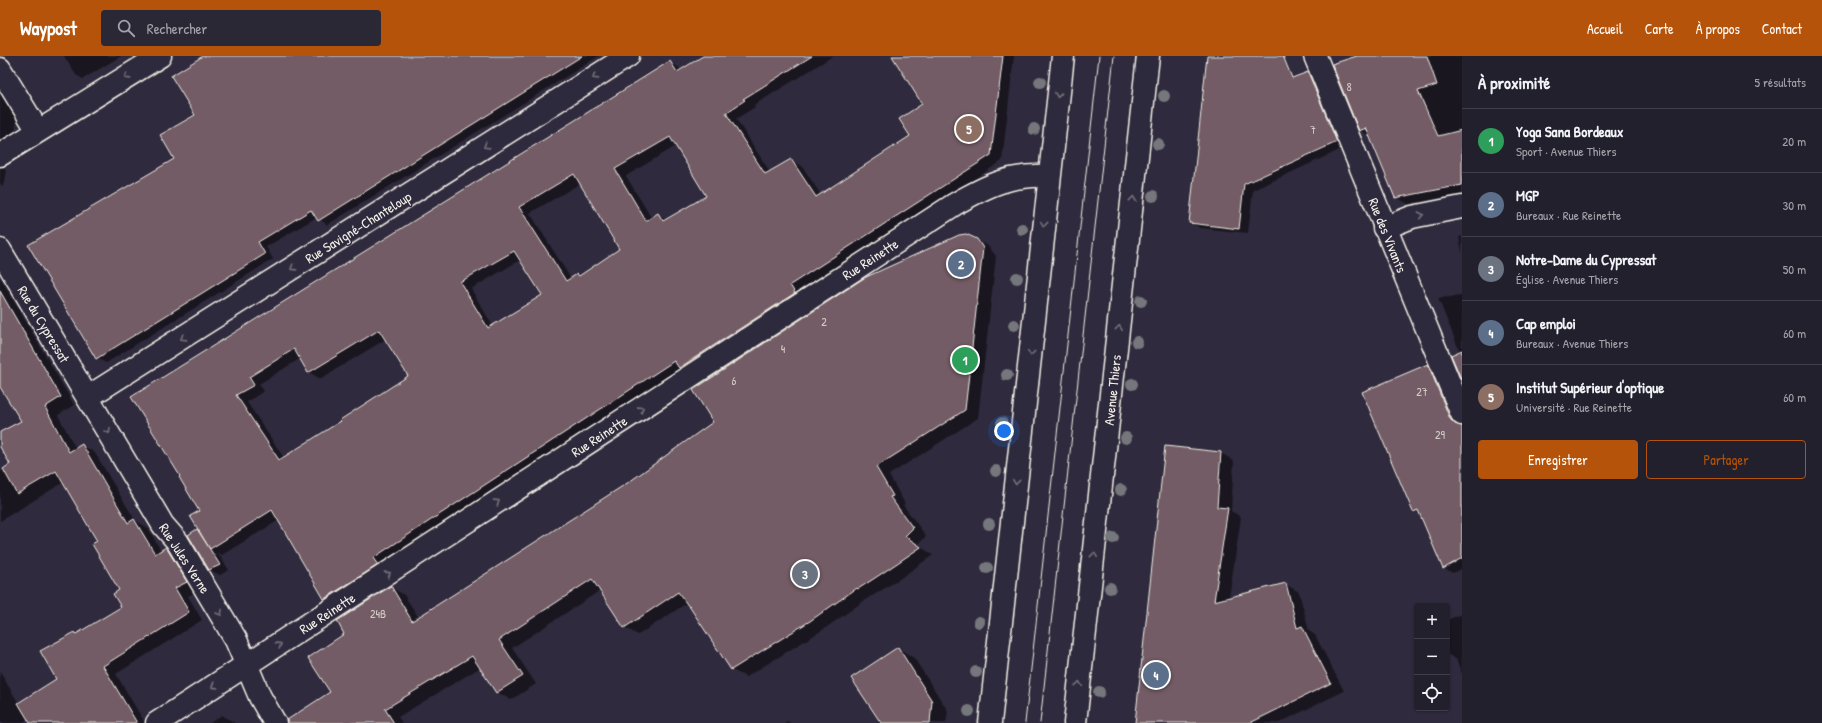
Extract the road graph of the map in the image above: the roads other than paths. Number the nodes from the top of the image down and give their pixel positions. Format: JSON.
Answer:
{"nodes":[{"id":1,"x":160,"y":56,"type":"edge"},
{"id":2,"x":628,"y":56,"type":"edge"},
{"id":3,"x":1063,"y":56,"type":"edge"},
{"id":4,"x":1148,"y":56,"type":"edge"},
{"id":5,"x":1315,"y":56,"type":"edge"},
{"id":6,"x":0,"y":69,"type":"edge"},
{"id":7,"x":38,"y":131,"type":"junction"},
{"id":8,"x":0,"y":155,"type":"edge"},
{"id":9,"x":1049,"y":176,"type":"junction"},
{"id":10,"x":1462,"y":207,"type":"edge"},
{"id":11,"x":1384,"y":228,"type":"junction"},
{"id":12,"x":0,"y":250,"type":"edge"},
{"id":13,"x":88,"y":398,"type":"junction"},
{"id":14,"x":1462,"y":414,"type":"edge"},
{"id":15,"x":247,"y":666,"type":"junction"},
{"id":16,"x":157,"y":723,"type":"edge"},
{"id":17,"x":275,"y":723,"type":"edge"},
{"id":18,"x":990,"y":723,"type":"edge"},
{"id":19,"x":1075,"y":723,"type":"edge"}],
"edges":[{"from":1,"to":7,"type":"street","one_way":true},
{"from":2,"to":13,"type":"street","name":"Rue Savigné-Chanteloup","one_way":true},
{"from":3,"to":9,"type":"street","one_way":true},
{"from":19,"to":4,"type":"street","name":"Avenue Thiers","one_way":true},
{"from":5,"to":11,"type":"street","name":"Rue des Vivants"},
{"from":6,"to":7,"type":"street"},
{"from":7,"to":8,"type":"street"},
{"from":15,"to":9,"type":"street","name":"Rue Reinette","one_way":true},
{"from":9,"to":18,"type":"street","one_way":true},
{"from":11,"to":10,"type":"street","one_way":true},
{"from":11,"to":14,"type":"street","name":"Rue des Vivants"},
{"from":12,"to":13,"type":"street","name":"Rue du Cypressat"},
{"from":13,"to":15,"type":"street","name":"Rue Jules Verne","one_way":true},
{"from":15,"to":16,"type":"street","name":"Rue Reinette","one_way":true},
{"from":15,"to":17,"type":"street","name":"Rue Jules Verne"}]}
